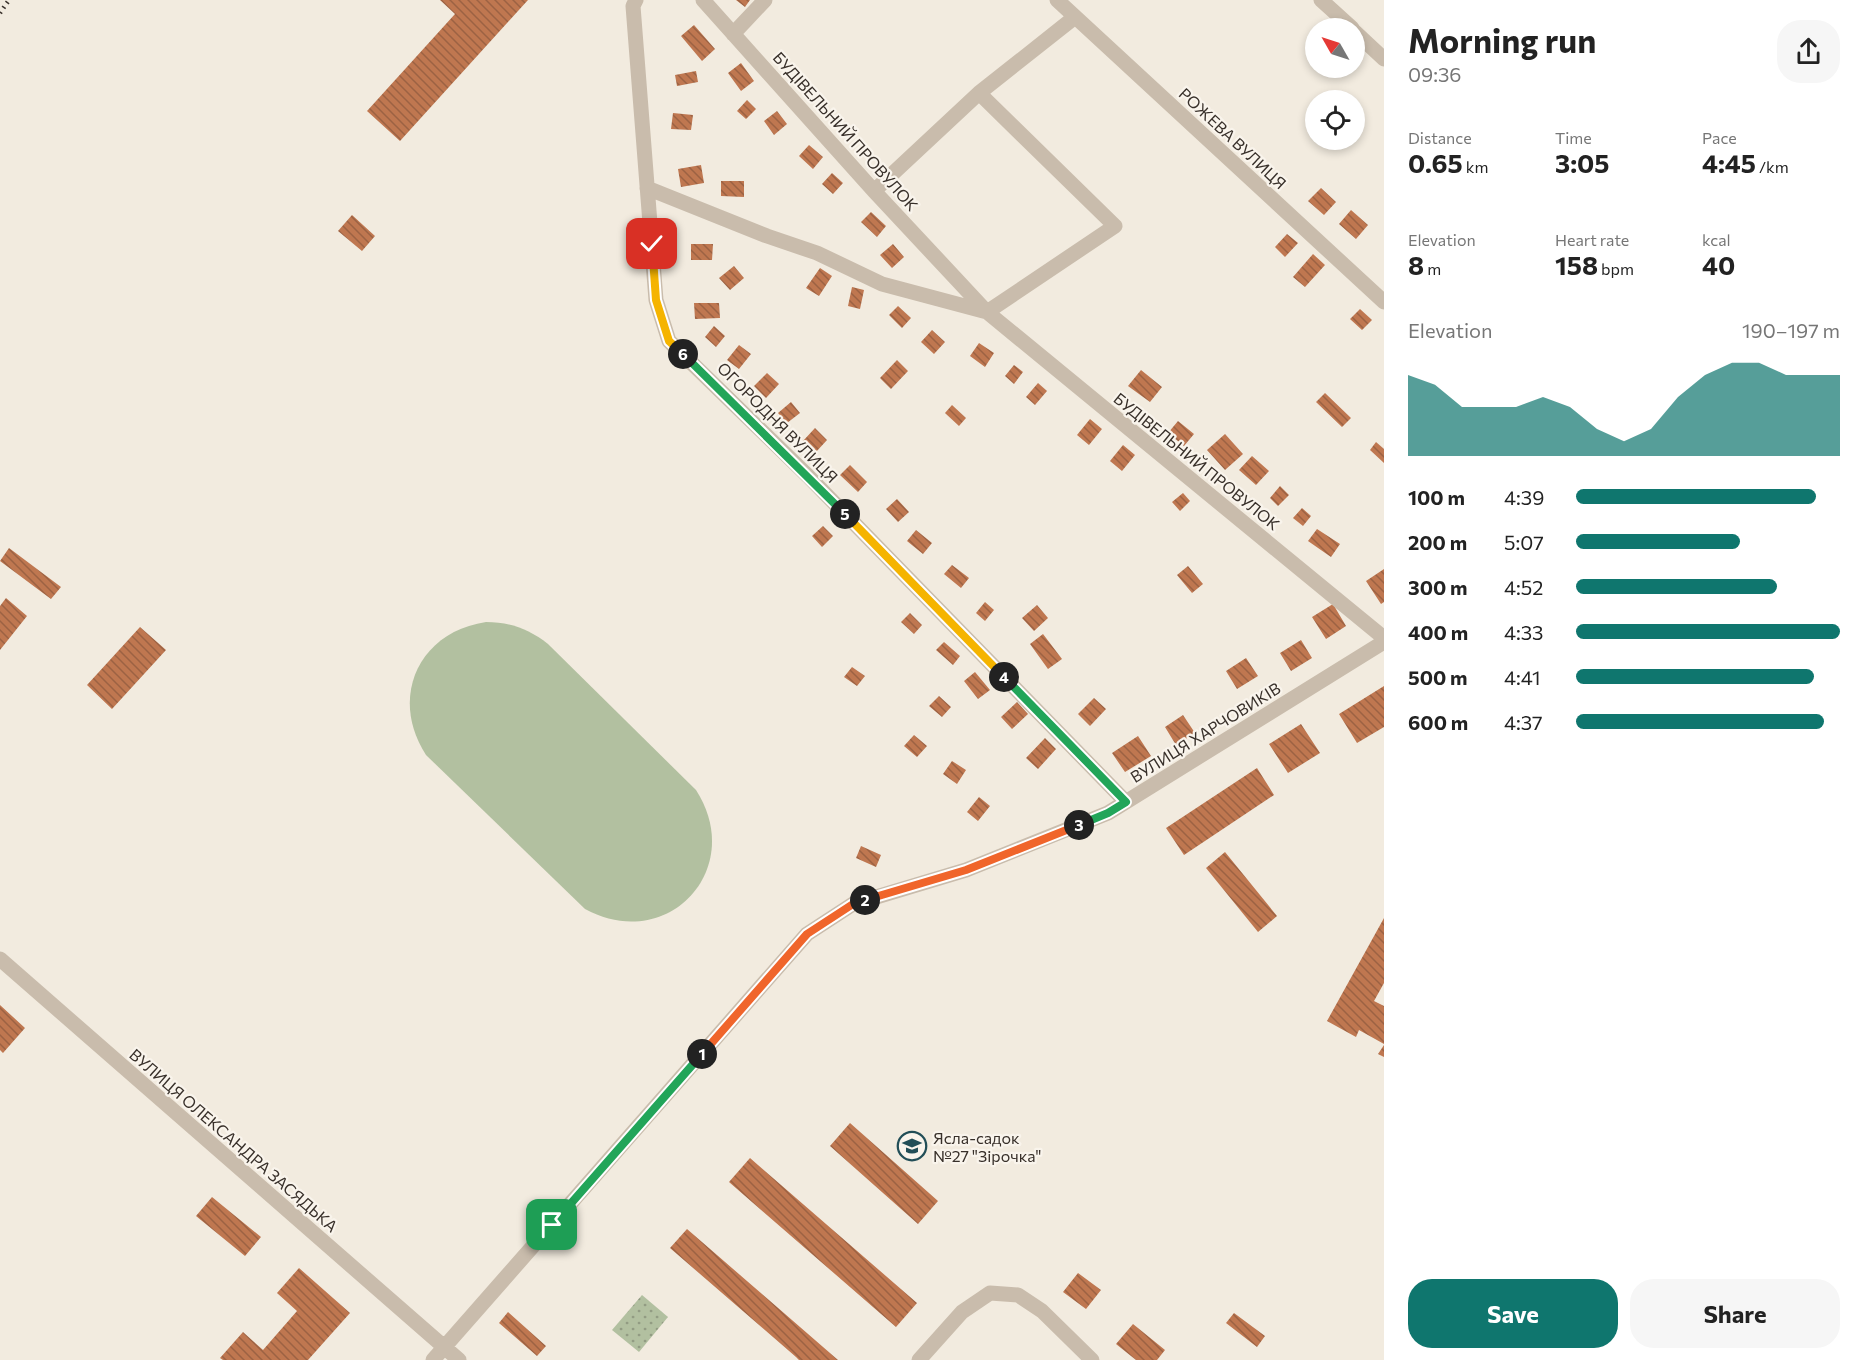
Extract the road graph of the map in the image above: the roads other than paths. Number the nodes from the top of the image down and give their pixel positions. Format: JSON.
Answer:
{"nodes":[{"id":1,"x":636,"y":0,"type":"edge"},
{"id":2,"x":703,"y":0,"type":"edge"},
{"id":3,"x":765,"y":0,"type":"edge"},
{"id":4,"x":1057,"y":0,"type":"edge"},
{"id":5,"x":1321,"y":0,"type":"edge"},
{"id":6,"x":1075,"y":17,"type":"junction"},
{"id":7,"x":1340,"y":18,"type":"edge"},
{"id":8,"x":733,"y":34,"type":"junction"},
{"id":9,"x":1365,"y":41,"type":"edge"},
{"id":10,"x":1384,"y":59,"type":"edge"},
{"id":11,"x":980,"y":93,"type":"junction"},
{"id":12,"x":647,"y":188,"type":"junction"},
{"id":13,"x":874,"y":191,"type":"junction"},
{"id":14,"x":1384,"y":302,"type":"edge"},
{"id":15,"x":987,"y":312,"type":"junction"},
{"id":16,"x":1384,"y":640,"type":"edge"},
{"id":17,"x":1126,"y":802,"type":"junction"},
{"id":18,"x":0,"y":959,"type":"edge"},
{"id":19,"x":444,"y":1347,"type":"junction"},
{"id":20,"x":433,"y":1360,"type":"edge"},
{"id":21,"x":459,"y":1360,"type":"edge"},
{"id":22,"x":919,"y":1360,"type":"edge"},
{"id":23,"x":1092,"y":1360,"type":"edge"}],
"edges":[{"from":1,"to":12,"type":"street","name":"ОГОРОДНЯ ВУЛИЦЯ"},
{"from":2,"to":8,"type":"street","name":"БУДІВЕЛЬНИЙ ПРОВУЛОК"},
{"from":3,"to":8,"type":"street"},
{"from":4,"to":6,"type":"street","name":"РОЖЕВА ВУЛИЦЯ"},
{"from":5,"to":7,"type":"street"},
{"from":6,"to":11,"type":"street"},
{"from":6,"to":14,"type":"street","name":"РОЖЕВА ВУЛИЦЯ"},
{"from":8,"to":13,"type":"street","name":"БУДІВЕЛЬНИЙ ПРОВУЛОК"},
{"from":9,"to":10,"type":"street"},
{"from":11,"to":13,"type":"street"},
{"from":11,"to":15,"type":"street"},
{"from":12,"to":15,"type":"street","name":"БУДІВЕЛЬНИЙ ПРОВУЛОК"},
{"from":12,"to":17,"type":"street","name":"ОГОРОДНЯ ВУЛИЦЯ"},
{"from":13,"to":15,"type":"street","name":"БУДІВЕЛЬНИЙ ПРОВУЛОК"},
{"from":15,"to":16,"type":"street","name":"БУДІВЕЛЬНИЙ ПРОВУЛОК"},
{"from":16,"to":17,"type":"street","name":"ВУЛИЦЯ ХАРЧОВИКІВ"},
{"from":17,"to":19,"type":"street","name":"ВУЛИЦЯ ХАРЧОВИКІВ"},
{"from":18,"to":19,"type":"street","name":"ВУЛИЦЯ ОЛЕКСАНДРА ЗАСЯДЬКА"},
{"from":19,"to":20,"type":"street","name":"ВУЛИЦЯ ХАРЧОВИКІВ"},
{"from":19,"to":21,"type":"street","name":"ВУЛИЦЯ ОЛЕКСАНДРА ЗАСЯДЬКА"},
{"from":22,"to":23,"type":"street"}]}
